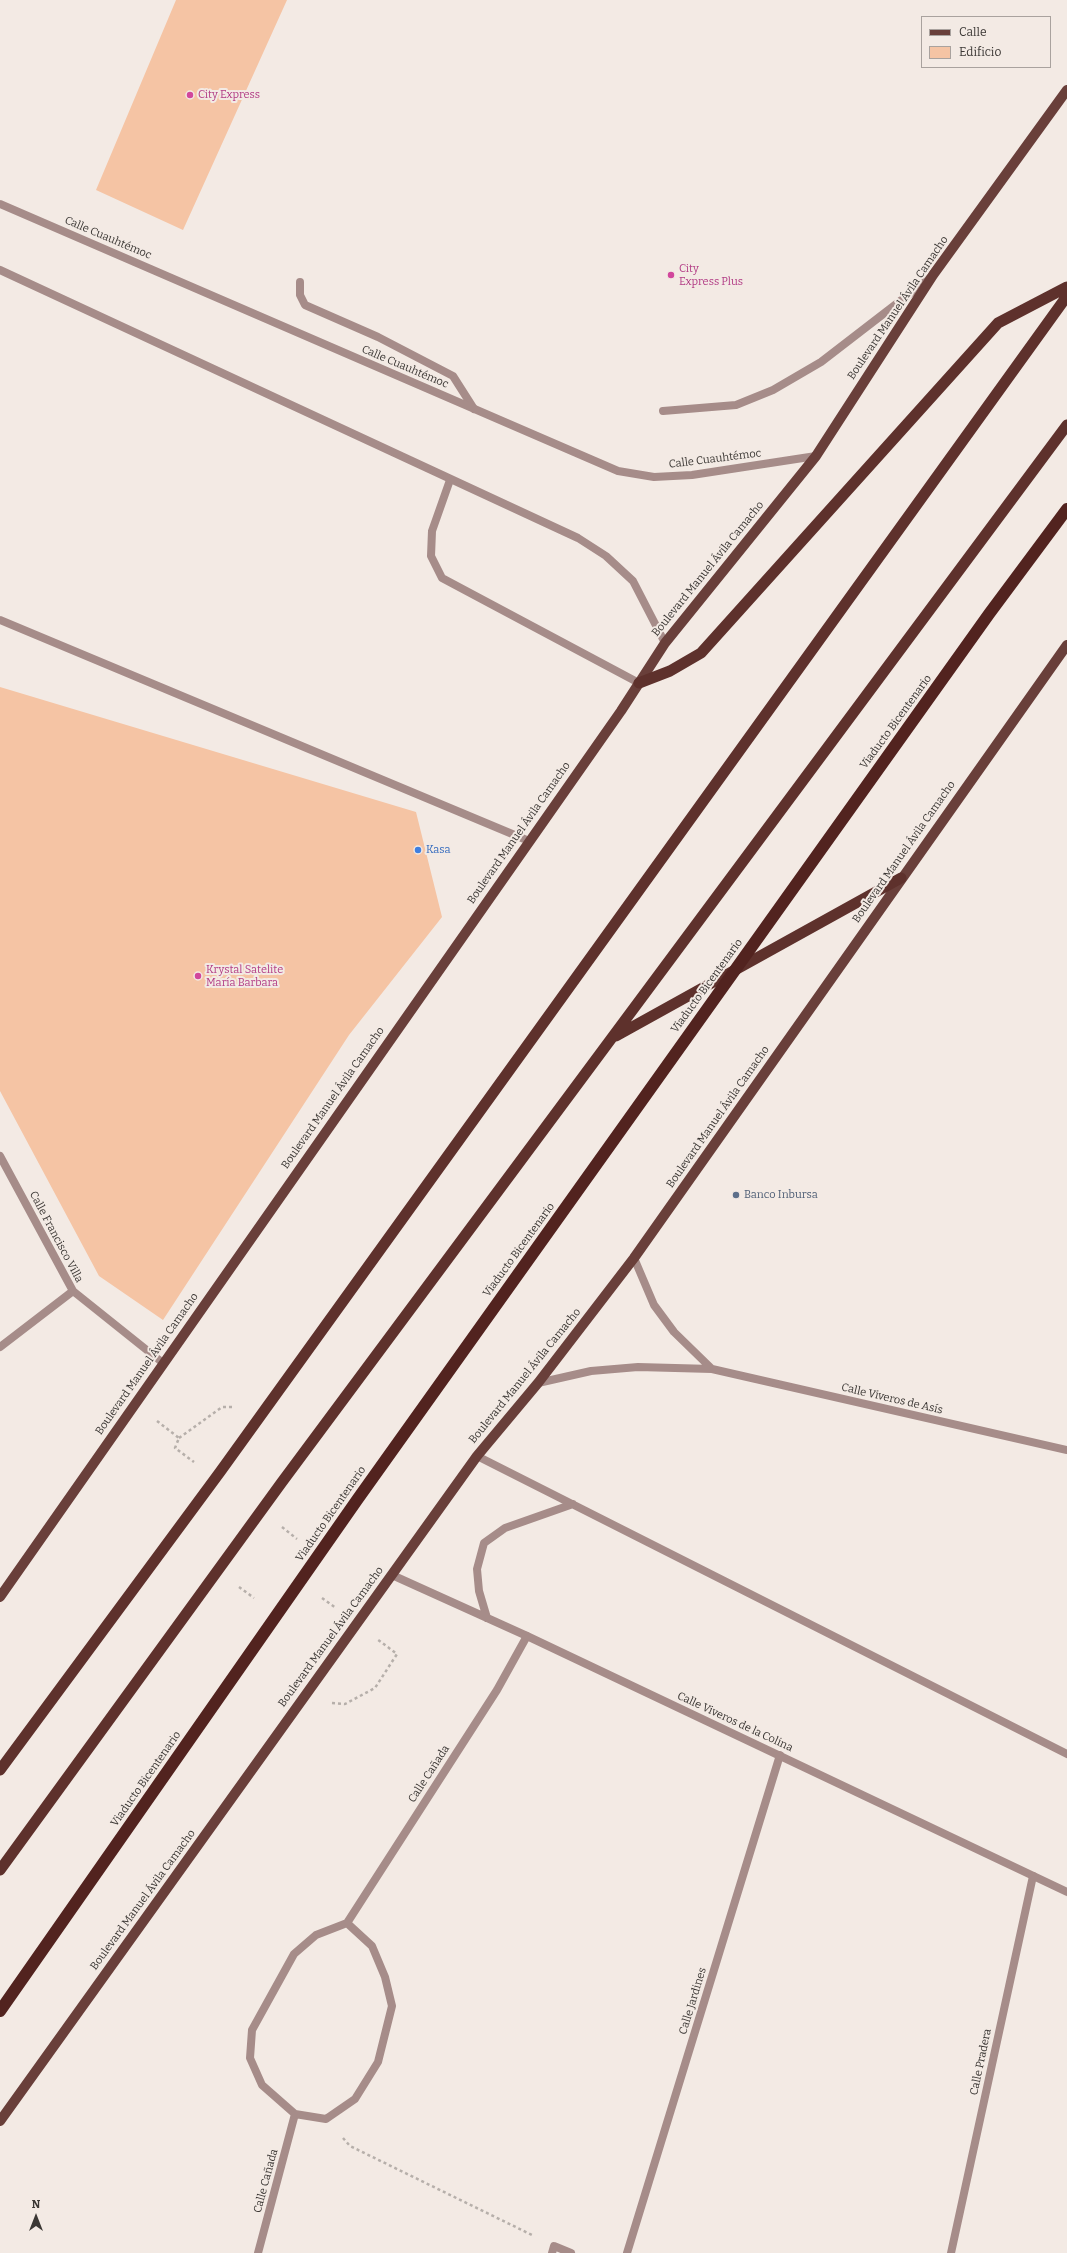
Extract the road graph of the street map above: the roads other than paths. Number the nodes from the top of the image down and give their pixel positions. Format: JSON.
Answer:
{"nodes":[{"id":1,"x":1067,"y":90,"type":"edge"},
{"id":2,"x":0,"y":204,"type":"edge"},
{"id":3,"x":0,"y":270,"type":"edge"},
{"id":4,"x":933,"y":275,"type":"junction"},
{"id":5,"x":300,"y":282,"type":"dead end"},
{"id":6,"x":1067,"y":287,"type":"edge"},
{"id":7,"x":1067,"y":296,"type":"edge"},
{"id":8,"x":474,"y":409,"type":"junction"},
{"id":9,"x":663,"y":411,"type":"dead end"},
{"id":10,"x":1067,"y":425,"type":"edge"},
{"id":11,"x":816,"y":456,"type":"junction"},
{"id":12,"x":450,"y":480,"type":"junction"},
{"id":13,"x":1067,"y":509,"type":"edge"},
{"id":14,"x":0,"y":620,"type":"edge"},
{"id":15,"x":665,"y":643,"type":"junction"},
{"id":16,"x":1067,"y":645,"type":"edge"},
{"id":17,"x":639,"y":683,"type":"junction"},
{"id":18,"x":529,"y":841,"type":"junction"},
{"id":19,"x":902,"y":878,"type":"junction"},
{"id":20,"x":612,"y":1038,"type":"junction"},
{"id":21,"x":0,"y":1156,"type":"edge"},
{"id":22,"x":634,"y":1258,"type":"junction"},
{"id":23,"x":73,"y":1291,"type":"junction"},
{"id":24,"x":0,"y":1347,"type":"edge"},
{"id":25,"x":163,"y":1363,"type":"junction"},
{"id":26,"x":712,"y":1369,"type":"junction"},
{"id":27,"x":538,"y":1383,"type":"junction"},
{"id":28,"x":1067,"y":1450,"type":"edge"},
{"id":29,"x":477,"y":1456,"type":"junction"},
{"id":30,"x":573,"y":1504,"type":"junction"},
{"id":31,"x":392,"y":1575,"type":"junction"},
{"id":32,"x":0,"y":1597,"type":"edge"},
{"id":33,"x":487,"y":1618,"type":"junction"},
{"id":34,"x":528,"y":1636,"type":"junction"},
{"id":35,"x":1067,"y":1754,"type":"edge"},
{"id":36,"x":780,"y":1755,"type":"junction"},
{"id":37,"x":0,"y":1770,"type":"edge"},
{"id":38,"x":0,"y":1870,"type":"edge"},
{"id":39,"x":1033,"y":1876,"type":"junction"},
{"id":40,"x":1067,"y":1892,"type":"edge"},
{"id":41,"x":347,"y":1923,"type":"junction"},
{"id":42,"x":0,"y":2011,"type":"edge"},
{"id":43,"x":295,"y":2114,"type":"junction"},
{"id":44,"x":0,"y":2121,"type":"edge"},
{"id":45,"x":553,"y":2249,"type":"edge"},
{"id":46,"x":258,"y":2253,"type":"edge"},
{"id":47,"x":571,"y":2253,"type":"edge"},
{"id":48,"x":627,"y":2253,"type":"edge"},
{"id":49,"x":951,"y":2253,"type":"edge"}],
"edges":[{"from":1,"to":4,"type":"main road","name":"Boulevard Manuel Ávila Camacho"},
{"from":2,"to":8,"type":"street","name":"Calle Cuauhtémoc"},
{"from":3,"to":12,"type":"street"},
{"from":4,"to":9,"type":"street"},
{"from":4,"to":11,"type":"main road","name":"Boulevard Manuel Ávila Camacho"},
{"from":5,"to":8,"type":"street"},
{"from":6,"to":17,"type":"highway"},
{"from":7,"to":37,"type":"highway"},
{"from":8,"to":11,"type":"street","name":"Calle Cuauhtémoc"},
{"from":10,"to":20,"type":"highway"},
{"from":11,"to":15,"type":"main road","name":"Boulevard Manuel Ávila Camacho"},
{"from":12,"to":15,"type":"street"},
{"from":12,"to":17,"type":"street"},
{"from":13,"to":42,"type":"highway","name":"Viaducto Bicentenario"},
{"from":14,"to":18,"type":"street"},
{"from":15,"to":17,"type":"main road","name":"Boulevard Manuel Ávila Camacho"},
{"from":16,"to":19,"type":"main road","name":"Boulevard Manuel Ávila Camacho"},
{"from":17,"to":18,"type":"main road","name":"Boulevard Manuel Ávila Camacho"},
{"from":18,"to":25,"type":"main road","name":"Boulevard Manuel Ávila Camacho"},
{"from":19,"to":20,"type":"highway"},
{"from":19,"to":22,"type":"main road","name":"Boulevard Manuel Ávila Camacho"},
{"from":20,"to":38,"type":"highway"},
{"from":21,"to":23,"type":"street","name":"Calle Francisco Villa"},
{"from":22,"to":26,"type":"street"},
{"from":22,"to":27,"type":"main road","name":"Boulevard Manuel Ávila Camacho"},
{"from":23,"to":24,"type":"street"},
{"from":23,"to":25,"type":"street","name":"Calle Francisco Villa"},
{"from":25,"to":32,"type":"main road","name":"Boulevard Manuel Ávila Camacho"},
{"from":26,"to":27,"type":"street","name":"Calle Viveros de Asís"},
{"from":26,"to":28,"type":"street","name":"Calle Viveros de Asís"},
{"from":27,"to":29,"type":"main road","name":"Boulevard Manuel Ávila Camacho"},
{"from":29,"to":30,"type":"street"},
{"from":29,"to":31,"type":"main road","name":"Boulevard Manuel Ávila Camacho"},
{"from":30,"to":33,"type":"street"},
{"from":30,"to":35,"type":"street"},
{"from":31,"to":33,"type":"street","name":"Calle Viveros de la Colina"},
{"from":31,"to":44,"type":"main road","name":"Boulevard Manuel Ávila Camacho"},
{"from":33,"to":34,"type":"street","name":"Calle Viveros de la Colina"},
{"from":34,"to":36,"type":"street","name":"Calle Viveros de la Colina"},
{"from":34,"to":41,"type":"street","name":"Calle Cañada"},
{"from":36,"to":39,"type":"street","name":"Calle Viveros de la Colina"},
{"from":36,"to":48,"type":"street","name":"Calle Jardines"},
{"from":39,"to":40,"type":"street","name":"Calle Viveros de la Colina"},
{"from":39,"to":49,"type":"street","name":"Calle Pradera"},
{"from":41,"to":43,"type":"street"},
{"from":41,"to":43,"type":"street"},
{"from":43,"to":46,"type":"street","name":"Calle Cañada"},
{"from":45,"to":47,"type":"street"}]}
